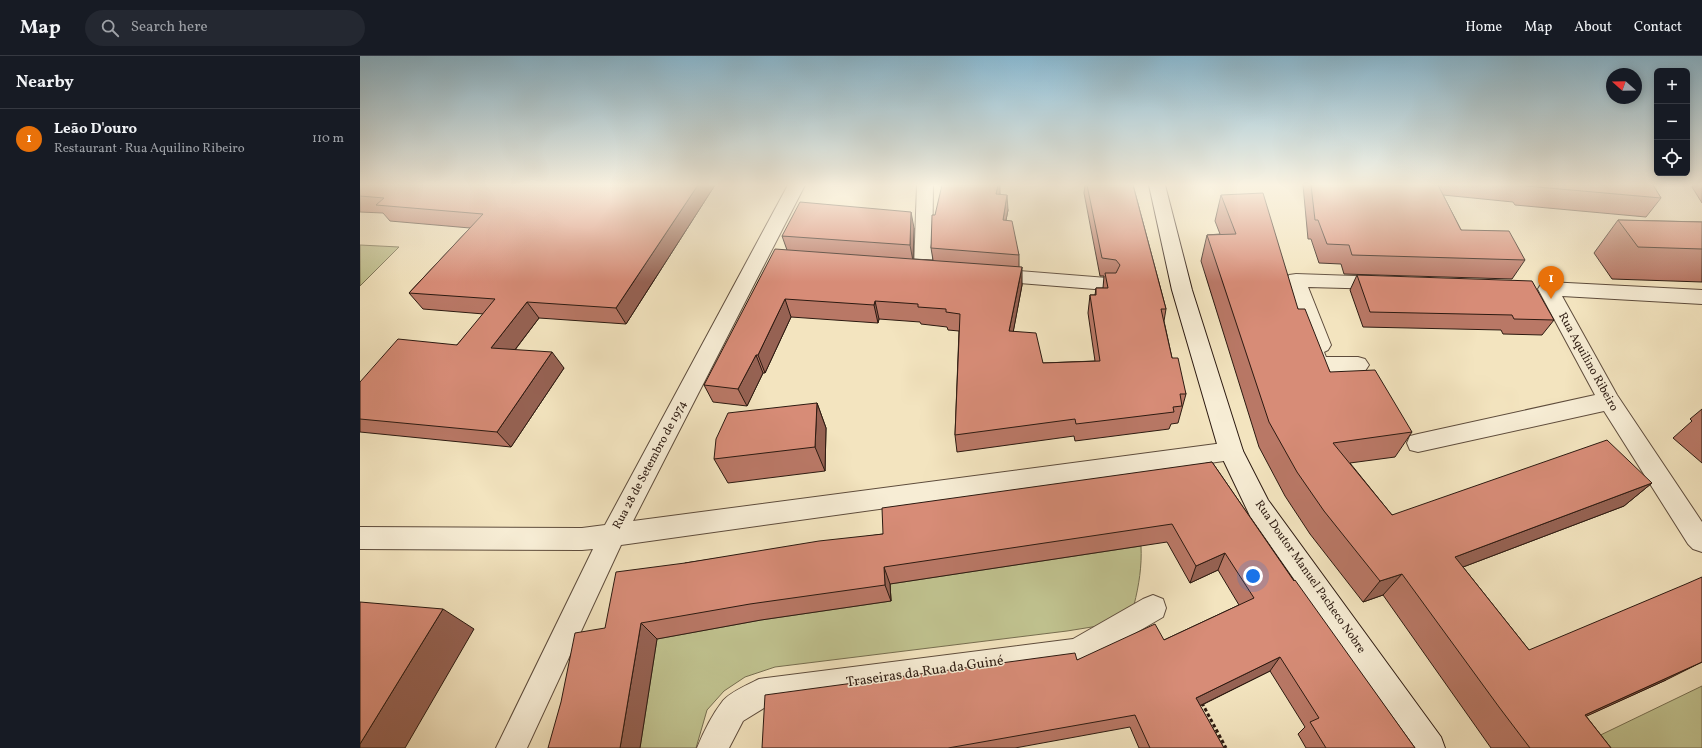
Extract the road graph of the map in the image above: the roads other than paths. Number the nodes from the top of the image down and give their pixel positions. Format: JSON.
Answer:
{"nodes":[{"id":1,"x":784,"y":217,"type":"edge"},
{"id":2,"x":924,"y":217,"type":"edge"},
{"id":3,"x":1165,"y":217,"type":"edge"},
{"id":4,"x":923,"y":270,"type":"edge"},
{"id":5,"x":977,"y":274,"type":"edge"},
{"id":6,"x":1107,"y":284,"type":"edge"},
{"id":7,"x":1401,"y":284,"type":"edge"},
{"id":8,"x":1702,"y":297,"type":"edge"},
{"id":9,"x":1358,"y":365,"type":"dead end"},
{"id":10,"x":1609,"y":401,"type":"junction"},
{"id":11,"x":1418,"y":443,"type":"dead end"},
{"id":12,"x":1231,"y":451,"type":"junction"},
{"id":13,"x":613,"y":535,"type":"junction"},
{"id":14,"x":360,"y":538,"type":"edge"},
{"id":15,"x":1702,"y":541,"type":"edge"},
{"id":16,"x":1153,"y":608,"type":"dead end"},
{"id":17,"x":510,"y":748,"type":"edge"},
{"id":18,"x":712,"y":748,"type":"edge"},
{"id":19,"x":1430,"y":748,"type":"edge"}],
"edges":[{"from":1,"to":13,"type":"street","name":"Rua 28 de Setembro de 1974"},
{"from":2,"to":4,"type":"street"},
{"from":3,"to":12,"type":"street","name":"Rua Doutor Manuel Pacheco Nobre"},
{"from":5,"to":6,"type":"street"},
{"from":7,"to":9,"type":"street"},
{"from":8,"to":10,"type":"street","name":"Rua Aquilino Ribeiro"},
{"from":10,"to":11,"type":"street"},
{"from":10,"to":15,"type":"street","name":"Rua Aquilino Ribeiro"},
{"from":12,"to":13,"type":"street"},
{"from":12,"to":19,"type":"street","name":"Rua Doutor Manuel Pacheco Nobre"},
{"from":13,"to":14,"type":"street"},
{"from":13,"to":17,"type":"street","name":"Rua 28 de Setembro de 1974"},
{"from":16,"to":18,"type":"street","name":"Traseiras da Rua da Guiné"}]}
